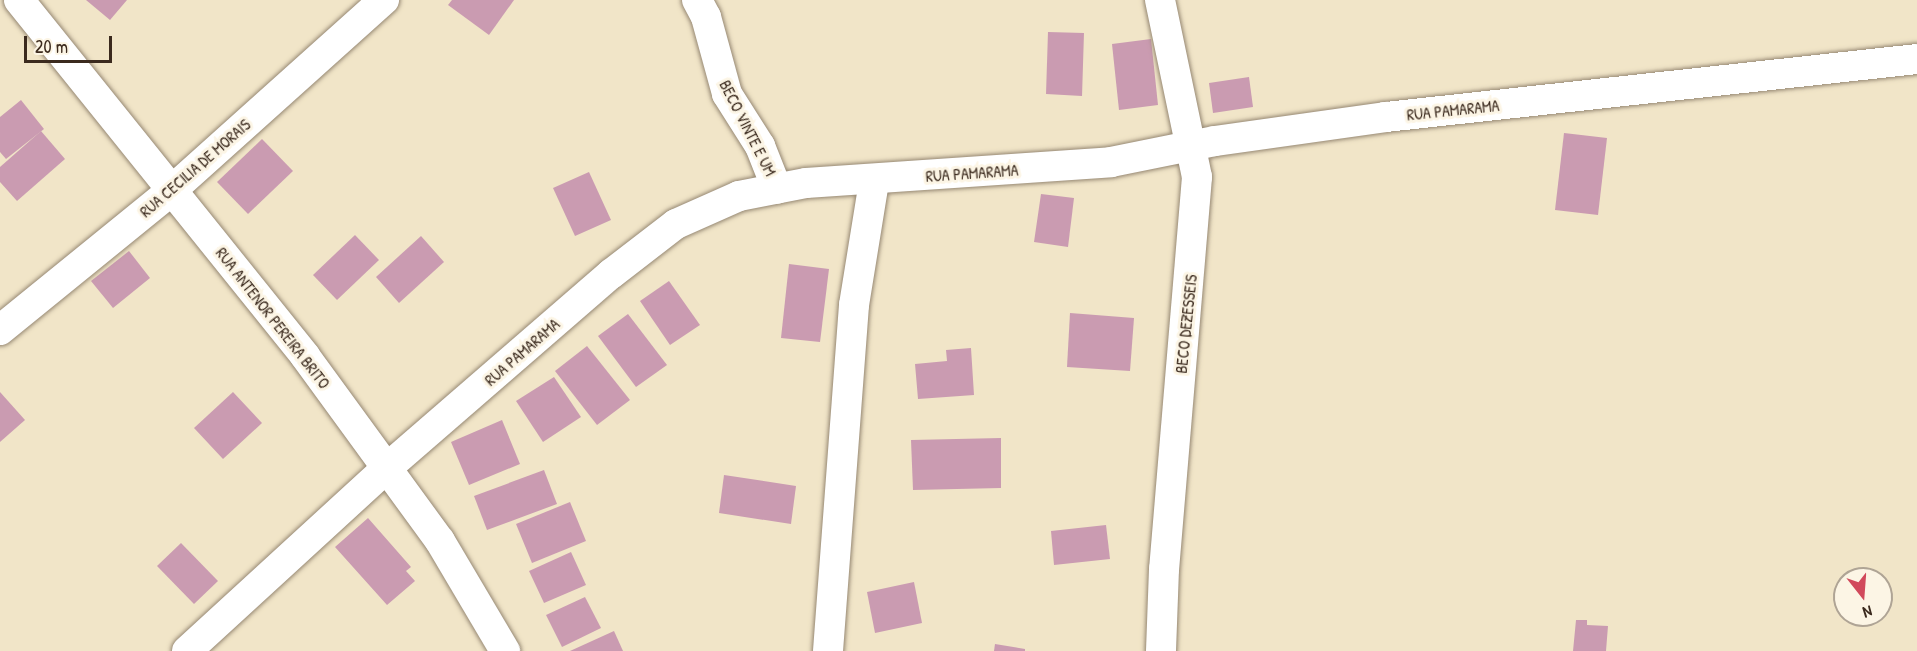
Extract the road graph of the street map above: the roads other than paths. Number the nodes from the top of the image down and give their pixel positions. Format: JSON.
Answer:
{"nodes":[{"id":1,"x":19,"y":0,"type":"edge"},
{"id":2,"x":384,"y":0,"type":"edge"},
{"id":3,"x":697,"y":0,"type":"edge"},
{"id":4,"x":1160,"y":0,"type":"edge"},
{"id":5,"x":1917,"y":59,"type":"edge"},
{"id":6,"x":1191,"y":148,"type":"junction"},
{"id":7,"x":874,"y":181,"type":"junction"},
{"id":8,"x":777,"y":189,"type":"junction"},
{"id":9,"x":172,"y":190,"type":"junction"},
{"id":10,"x":0,"y":330,"type":"edge"},
{"id":11,"x":388,"y":466,"type":"junction"},
{"id":12,"x":186,"y":651,"type":"edge"},
{"id":13,"x":505,"y":651,"type":"edge"},
{"id":14,"x":828,"y":651,"type":"edge"},
{"id":15,"x":1161,"y":651,"type":"edge"}],
"edges":[{"from":1,"to":9,"type":"street","name":"RUA ANTENOR PEREIRA BRITO"},
{"from":2,"to":9,"type":"street","name":"RUA CECILIA DE MORAIS"},
{"from":3,"to":8,"type":"street","name":"BECO VINTE E UM"},
{"from":4,"to":6,"type":"street","name":"BECO DEZESSEIS"},
{"from":5,"to":6,"type":"street","name":"RUA PAMARAMA"},
{"from":6,"to":7,"type":"street","name":"RUA PAMARAMA"},
{"from":6,"to":15,"type":"street","name":"BECO DEZESSEIS"},
{"from":7,"to":8,"type":"street","name":"RUA PAMARAMA"},
{"from":7,"to":14,"type":"street"},
{"from":8,"to":11,"type":"street","name":"RUA PAMARAMA"},
{"from":9,"to":10,"type":"street","name":"RUA CECILIA DE MORAIS"},
{"from":9,"to":11,"type":"street","name":"RUA ANTENOR PEREIRA BRITO"},
{"from":11,"to":12,"type":"street","name":"RUA PAMARAMA"},
{"from":11,"to":13,"type":"street","name":"RUA ANTENOR PEREIRA BRITO"}]}
